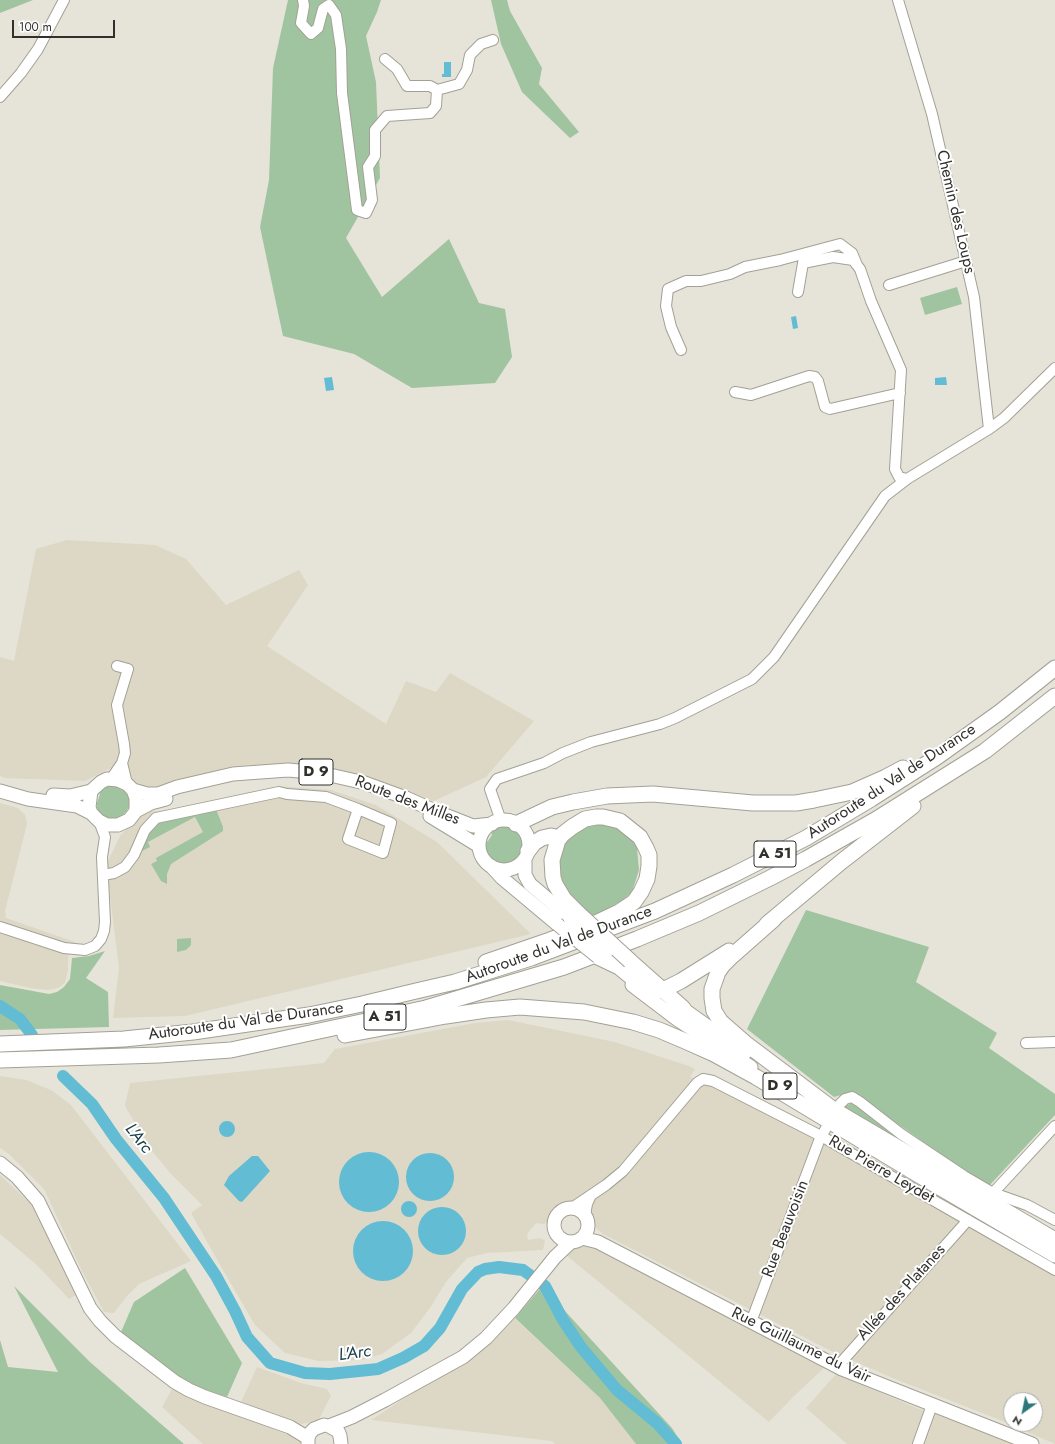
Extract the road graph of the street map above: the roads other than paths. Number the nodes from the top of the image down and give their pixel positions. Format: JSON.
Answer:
{"nodes":[{"id":1,"x":64,"y":0,"type":"edge"},
{"id":2,"x":302,"y":0,"type":"edge"},
{"id":3,"x":898,"y":0,"type":"edge"},
{"id":4,"x":493,"y":40,"type":"dead end"},
{"id":5,"x":385,"y":59,"type":"dead end"},
{"id":6,"x":437,"y":90,"type":"junction"},
{"id":7,"x":0,"y":97,"type":"edge"},
{"id":8,"x":966,"y":261,"type":"junction"},
{"id":9,"x":857,"y":266,"type":"junction"},
{"id":10,"x":889,"y":285,"type":"dead end"},
{"id":11,"x":798,"y":292,"type":"dead end"},
{"id":12,"x":681,"y":350,"type":"dead end"},
{"id":13,"x":1055,"y":368,"type":"edge"},
{"id":14,"x":735,"y":392,"type":"dead end"},
{"id":15,"x":900,"y":393,"type":"junction"},
{"id":16,"x":989,"y":429,"type":"junction"},
{"id":17,"x":907,"y":479,"type":"junction"},
{"id":18,"x":117,"y":666,"type":"dead end"},
{"id":19,"x":1055,"y":668,"type":"edge"},
{"id":20,"x":1055,"y":696,"type":"edge"},
{"id":21,"x":1000,"y":712,"type":"junction"},
{"id":22,"x":985,"y":750,"type":"junction"},
{"id":23,"x":122,"y":763,"type":"junction"},
{"id":24,"x":111,"y":778,"type":"junction"},
{"id":25,"x":0,"y":783,"type":"edge"},
{"id":26,"x":132,"y":790,"type":"junction"},
{"id":27,"x":0,"y":791,"type":"edge"},
{"id":28,"x":91,"y":791,"type":"junction"},
{"id":29,"x":358,"y":809,"type":"junction"},
{"id":30,"x":136,"y":811,"type":"junction"},
{"id":31,"x":95,"y":817,"type":"junction"},
{"id":32,"x":503,"y":823,"type":"junction"},
{"id":33,"x":118,"y":825,"type":"junction"},
{"id":34,"x":105,"y":837,"type":"junction"},
{"id":35,"x":560,"y":838,"type":"junction"},
{"id":36,"x":479,"y":846,"type":"junction"},
{"id":37,"x":527,"y":855,"type":"junction"},
{"id":38,"x":491,"y":866,"type":"junction"},
{"id":39,"x":103,"y":875,"type":"junction"},
{"id":40,"x":574,"y":916,"type":"junction"},
{"id":41,"x":774,"y":919,"type":"junction"},
{"id":42,"x":0,"y":927,"type":"edge"},
{"id":43,"x":598,"y":957,"type":"joint"},
{"id":44,"x":622,"y":965,"type":"junction"},
{"id":45,"x":660,"y":990,"type":"junction"},
{"id":46,"x":683,"y":1008,"type":"joint"},
{"id":47,"x":265,"y":1022,"type":"junction"},
{"id":48,"x":1055,"y":1042,"type":"edge"},
{"id":49,"x":1026,"y":1043,"type":"dead end"},
{"id":50,"x":7,"y":1044,"type":"edge"},
{"id":51,"x":231,"y":1050,"type":"junction"},
{"id":52,"x":0,"y":1060,"type":"edge"},
{"id":53,"x":837,"y":1107,"type":"junction"},
{"id":54,"x":1055,"y":1126,"type":"edge"},
{"id":55,"x":823,"y":1132,"type":"junction"},
{"id":56,"x":0,"y":1163,"type":"edge"},
{"id":57,"x":918,"y":1174,"type":"junction"},
{"id":58,"x":993,"y":1192,"type":"junction"},
{"id":59,"x":591,"y":1195,"type":"junction"},
{"id":60,"x":572,"y":1208,"type":"junction"},
{"id":61,"x":968,"y":1220,"type":"junction"},
{"id":62,"x":1055,"y":1220,"type":"edge"},
{"id":63,"x":581,"y":1230,"type":"junction"},
{"id":64,"x":558,"y":1236,"type":"junction"},
{"id":65,"x":1055,"y":1240,"type":"edge"},
{"id":66,"x":1055,"y":1255,"type":"edge"},
{"id":67,"x":554,"y":1259,"type":"junction"},
{"id":68,"x":1055,"y":1270,"type":"edge"},
{"id":69,"x":751,"y":1322,"type":"junction"},
{"id":70,"x":836,"y":1367,"type":"junction"},
{"id":71,"x":932,"y":1405,"type":"junction"},
{"id":72,"x":352,"y":1417,"type":"junction"},
{"id":73,"x":329,"y":1426,"type":"junction"},
{"id":74,"x":310,"y":1437,"type":"edge"},
{"id":75,"x":341,"y":1440,"type":"edge"},
{"id":76,"x":918,"y":1444,"type":"edge"},
{"id":77,"x":1032,"y":1444,"type":"edge"}],
"edges":[{"from":1,"to":7,"type":"street"},
{"from":2,"to":6,"type":"street"},
{"from":3,"to":8,"type":"street","name":"Chemin des Loups"},
{"from":4,"to":6,"type":"street"},
{"from":5,"to":6,"type":"street"},
{"from":8,"to":10,"type":"street"},
{"from":8,"to":16,"type":"street","name":"Chemin des Loups"},
{"from":9,"to":11,"type":"street"},
{"from":9,"to":12,"type":"street"},
{"from":9,"to":15,"type":"street"},
{"from":13,"to":16,"type":"street"},
{"from":14,"to":15,"type":"street"},
{"from":15,"to":17,"type":"street"},
{"from":16,"to":17,"type":"street"},
{"from":17,"to":32,"type":"street"},
{"from":18,"to":23,"type":"street"},
{"from":19,"to":21,"type":"highway","name":"Autoroute du Val de Durance","number":"A 51"},
{"from":20,"to":22,"type":"highway","name":"Autoroute du Val de Durance","number":"A 51"},
{"from":21,"to":32,"type":"highway"},
{"from":21,"to":47,"type":"highway","name":"Autoroute du Val de Durance","number":"A 51"},
{"from":22,"to":41,"type":"highway"},
{"from":22,"to":51,"type":"highway","name":"Autoroute du Val de Durance","number":"A 51"},
{"from":23,"to":24,"type":"street"},
{"from":23,"to":26,"type":"street"},
{"from":24,"to":26,"type":"main road"},
{"from":24,"to":28,"type":"main road"},
{"from":25,"to":28,"type":"main road"},
{"from":26,"to":30,"type":"main road"},
{"from":26,"to":32,"type":"main road","name":"Route des Milles","number":"D 9"},
{"from":27,"to":31,"type":"main road"},
{"from":28,"to":31,"type":"main road"},
{"from":29,"to":29,"type":"street"},
{"from":29,"to":39,"type":"street"},
{"from":30,"to":33,"type":"main road"},
{"from":30,"to":36,"type":"main road","name":"Route des Milles","number":"D 9"},
{"from":31,"to":33,"type":"main road"},
{"from":31,"to":34,"type":"street"},
{"from":32,"to":36,"type":"main road"},
{"from":32,"to":37,"type":"main road"},
{"from":33,"to":34,"type":"street"},
{"from":34,"to":39,"type":"street"},
{"from":35,"to":37,"type":"highway"},
{"from":35,"to":40,"type":"highway"},
{"from":35,"to":47,"type":"highway"},
{"from":36,"to":38,"type":"main road"},
{"from":37,"to":38,"type":"main road"},
{"from":37,"to":40,"type":"main road"},
{"from":38,"to":43,"type":"main road","bridge":true},
{"from":39,"to":42,"type":"street"},
{"from":40,"to":44,"type":"highway","bridge":true},
{"from":41,"to":45,"type":"highway"},
{"from":41,"to":53,"type":"highway"},
{"from":43,"to":44,"type":"highway"},
{"from":44,"to":45,"type":"highway"},
{"from":44,"to":57,"type":"main road","number":"D 9"},
{"from":45,"to":46,"type":"highway"},
{"from":46,"to":53,"type":"main road","number":"D 9"},
{"from":47,"to":50,"type":"highway","name":"Autoroute du Val de Durance","number":"A 51"},
{"from":48,"to":49,"type":"street"},
{"from":51,"to":52,"type":"highway","name":"Autoroute du Val de Durance","number":"A 51"},
{"from":51,"to":57,"type":"highway"},
{"from":53,"to":58,"type":"street"},
{"from":53,"to":65,"type":"highway","number":"D 9"},
{"from":54,"to":58,"type":"street"},
{"from":55,"to":59,"type":"street","name":"Rue Pierre Leydet"},
{"from":55,"to":61,"type":"street","name":"Rue Pierre Leydet"},
{"from":55,"to":69,"type":"street","name":"Rue Beauvoisin"},
{"from":56,"to":74,"type":"main road"},
{"from":57,"to":66,"type":"highway","number":"D 9"},
{"from":58,"to":62,"type":"street"},
{"from":59,"to":60,"type":"street"},
{"from":59,"to":63,"type":"street"},
{"from":60,"to":63,"type":"main road"},
{"from":60,"to":64,"type":"main road"},
{"from":61,"to":68,"type":"street","name":"Rue Pierre Leydet"},
{"from":61,"to":70,"type":"street","name":"Allée des Platanes"},
{"from":63,"to":64,"type":"main road"},
{"from":63,"to":67,"type":"main road"},
{"from":63,"to":69,"type":"main road","name":"Rue Guillaume du Vair"},
{"from":64,"to":67,"type":"main road"},
{"from":67,"to":72,"type":"main road"},
{"from":69,"to":70,"type":"main road","name":"Rue Guillaume du Vair"},
{"from":70,"to":71,"type":"main road","name":"Rue Guillaume du Vair"},
{"from":71,"to":76,"type":"street"},
{"from":71,"to":77,"type":"main road","name":"Rue Guillaume du Vair"},
{"from":72,"to":73,"type":"main road"},
{"from":72,"to":75,"type":"main road"},
{"from":73,"to":74,"type":"main road"},
{"from":73,"to":75,"type":"main road"}]}
